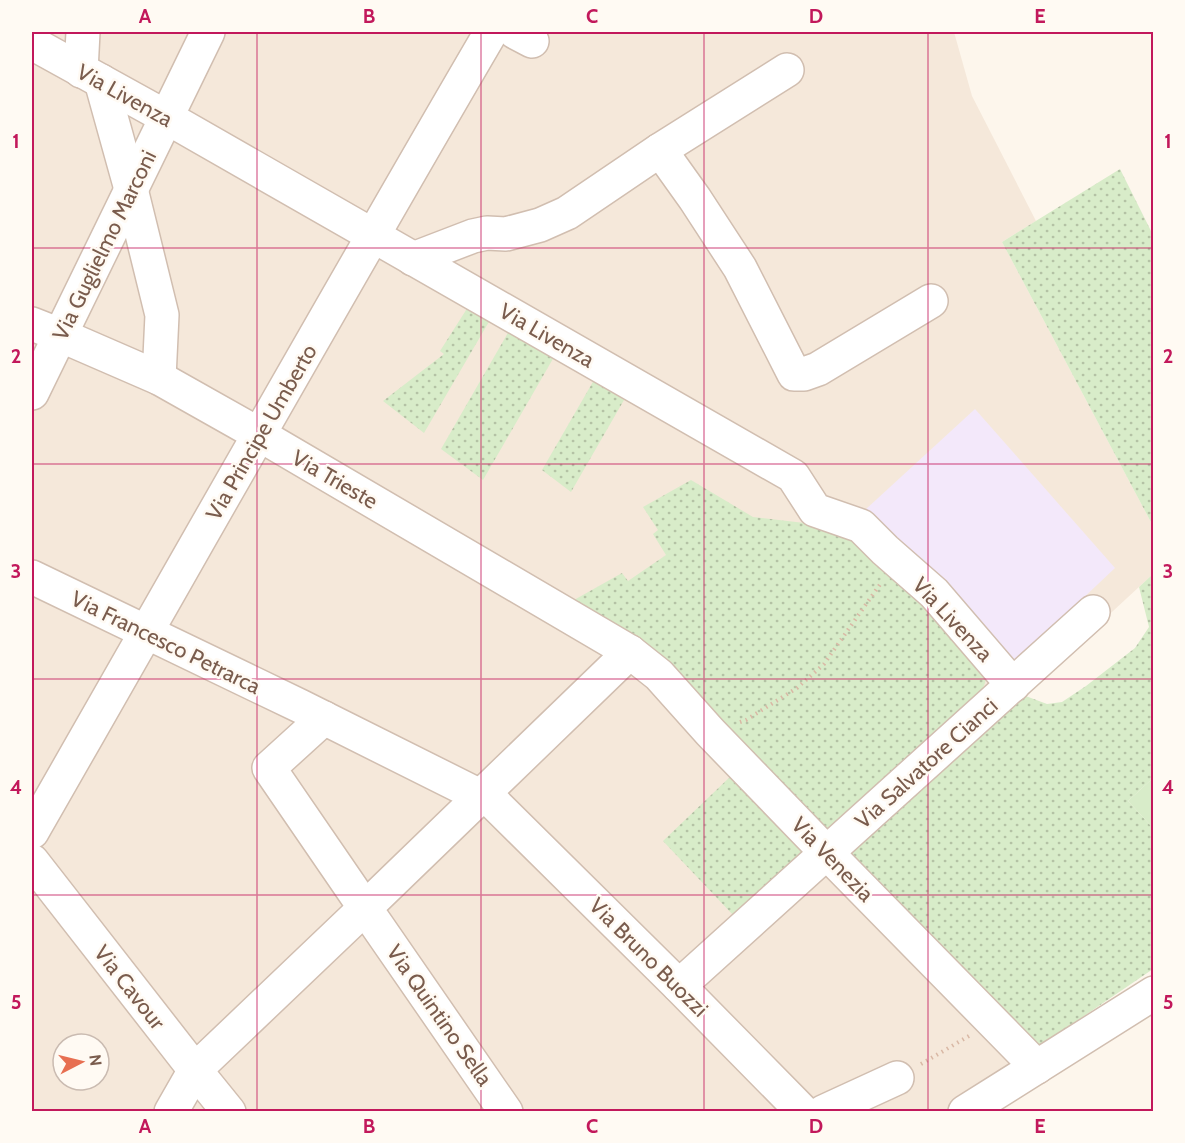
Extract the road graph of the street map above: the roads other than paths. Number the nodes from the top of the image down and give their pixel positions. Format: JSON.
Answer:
{"nodes":[{"id":1,"x":83,"y":32,"type":"edge"},
{"id":2,"x":208,"y":32,"type":"edge"},
{"id":3,"x":491,"y":32,"type":"edge"},
{"id":4,"x":32,"y":43,"type":"edge"},
{"id":5,"x":788,"y":70,"type":"dead end"},
{"id":6,"x":91,"y":76,"type":"junction"},
{"id":7,"x":166,"y":117,"type":"junction"},
{"id":8,"x":660,"y":150,"type":"junction"},
{"id":9,"x":131,"y":189,"type":"junction"},
{"id":10,"x":372,"y":235,"type":"junction"},
{"id":11,"x":413,"y":259,"type":"junction"},
{"id":12,"x":931,"y":301,"type":"dead end"},
{"id":13,"x":46,"y":329,"type":"edge"},
{"id":14,"x":159,"y":378,"type":"junction"},
{"id":15,"x":32,"y":393,"type":"edge"},
{"id":16,"x":260,"y":435,"type":"junction"},
{"id":17,"x":32,"y":577,"type":"edge"},
{"id":18,"x":1093,"y":612,"type":"dead end"},
{"id":19,"x":147,"y":632,"type":"junction"},
{"id":20,"x":630,"y":652,"type":"junction"},
{"id":21,"x":1013,"y":685,"type":"junction"},
{"id":22,"x":312,"y":712,"type":"junction"},
{"id":23,"x":490,"y":794,"type":"junction"},
{"id":24,"x":32,"y":832,"type":"edge"},
{"id":25,"x":826,"y":852,"type":"junction"},
{"id":26,"x":32,"y":861,"type":"edge"},
{"id":27,"x":363,"y":916,"type":"junction"},
{"id":28,"x":679,"y":986,"type":"junction"},
{"id":29,"x":1154,"y":993,"type":"edge"},
{"id":30,"x":1037,"y":1067,"type":"junction"},
{"id":31,"x":195,"y":1070,"type":"junction"},
{"id":32,"x":897,"y":1078,"type":"road end"},
{"id":33,"x":501,"y":1108,"type":"edge"},
{"id":34,"x":171,"y":1112,"type":"edge"},
{"id":35,"x":230,"y":1112,"type":"edge"},
{"id":36,"x":803,"y":1112,"type":"edge"},
{"id":37,"x":823,"y":1112,"type":"edge"},
{"id":38,"x":965,"y":1112,"type":"edge"}],
"edges":[{"from":1,"to":6,"type":"street"},
{"from":2,"to":7,"type":"street","name":"Via Guglielmo Marconi"},
{"from":3,"to":10,"type":"street","name":"Via Principe Umberto"},
{"from":4,"to":6,"type":"street","name":"Via Livenza"},
{"from":5,"to":8,"type":"street"},
{"from":6,"to":7,"type":"street","name":"Via Livenza"},
{"from":6,"to":9,"type":"street"},
{"from":7,"to":9,"type":"street","name":"Via Guglielmo Marconi"},
{"from":7,"to":10,"type":"street","name":"Via Livenza"},
{"from":8,"to":11,"type":"street"},
{"from":8,"to":12,"type":"street"},
{"from":9,"to":13,"type":"street","name":"Via Guglielmo Marconi"},
{"from":9,"to":14,"type":"street"},
{"from":10,"to":11,"type":"street","name":"Via Livenza"},
{"from":10,"to":16,"type":"street","name":"Via Principe Umberto"},
{"from":11,"to":21,"type":"street","name":"Via Livenza"},
{"from":13,"to":14,"type":"street","name":"Via Trieste"},
{"from":13,"to":15,"type":"street","name":"Via Guglielmo Marconi"},
{"from":14,"to":16,"type":"street","name":"Via Trieste"},
{"from":16,"to":19,"type":"street","name":"Via Principe Umberto"},
{"from":16,"to":20,"type":"street","name":"Via Trieste"},
{"from":17,"to":19,"type":"street","name":"Via Francesco Petrarca"},
{"from":18,"to":21,"type":"street","name":"Via Salvatore Cianci"},
{"from":19,"to":22,"type":"street","name":"Via Francesco Petrarca"},
{"from":19,"to":24,"type":"street","name":"Via Principe Umberto"},
{"from":20,"to":23,"type":"street"},
{"from":20,"to":25,"type":"street","name":"Via Venezia"},
{"from":21,"to":25,"type":"street","name":"Via Salvatore Cianci"},
{"from":22,"to":23,"type":"street","name":"Via Francesco Petrarca"},
{"from":22,"to":27,"type":"street","name":"Via Quintino Sella"},
{"from":23,"to":27,"type":"street"},
{"from":23,"to":28,"type":"street","name":"Via Bruno Buozzi"},
{"from":25,"to":28,"type":"street","name":"Via Salvatore Cianci"},
{"from":25,"to":30,"type":"street","name":"Via Venezia"},
{"from":26,"to":31,"type":"street","name":"Via Cavour"},
{"from":27,"to":31,"type":"street"},
{"from":27,"to":33,"type":"street","name":"Via Quintino Sella"},
{"from":28,"to":36,"type":"street","name":"Via Bruno Buozzi"},
{"from":29,"to":30,"type":"street"},
{"from":30,"to":38,"type":"street"},
{"from":31,"to":34,"type":"street"},
{"from":31,"to":35,"type":"street","name":"Via Cavour"},
{"from":32,"to":37,"type":"street"}]}
